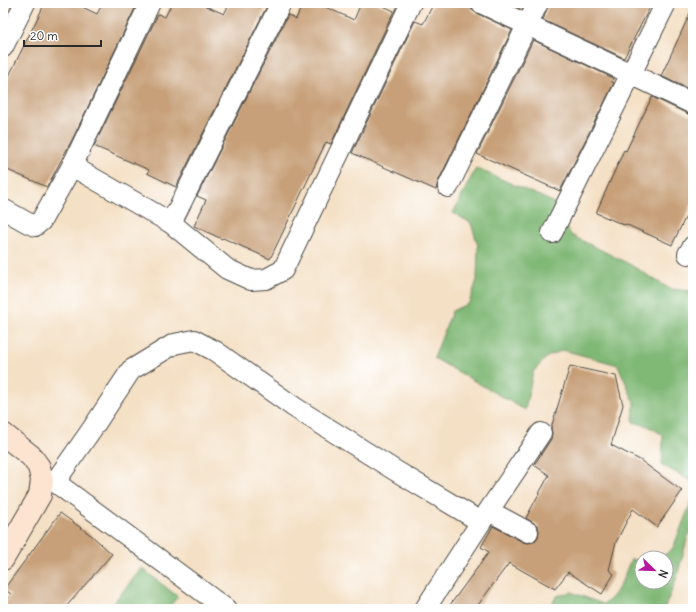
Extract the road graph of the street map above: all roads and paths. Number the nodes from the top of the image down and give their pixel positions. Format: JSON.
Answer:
{"nodes":[{"id":1,"x":25,"y":3,"type":"edge"},
{"id":2,"x":150,"y":3,"type":"edge"},
{"id":3,"x":281,"y":3,"type":"edge"},
{"id":4,"x":411,"y":3,"type":"edge"},
{"id":5,"x":481,"y":3,"type":"edge"},
{"id":6,"x":538,"y":3,"type":"edge"},
{"id":7,"x":666,"y":3,"type":"edge"},
{"id":8,"x":527,"y":25,"type":"junction"},
{"id":9,"x":3,"y":47,"type":"edge"},
{"id":10,"x":631,"y":74,"type":"junction"},
{"id":11,"x":693,"y":104,"type":"edge"},
{"id":12,"x":72,"y":166,"type":"junction"},
{"id":13,"x":448,"y":187,"type":"dead end"},
{"id":14,"x":3,"y":209,"type":"edge"},
{"id":15,"x":171,"y":223,"type":"junction"},
{"id":16,"x":552,"y":233,"type":"dead end"},
{"id":17,"x":541,"y":433,"type":"dead end"},
{"id":18,"x":3,"y":434,"type":"edge"},
{"id":19,"x":48,"y":481,"type":"junction"},
{"id":20,"x":485,"y":516,"type":"junction"},
{"id":21,"x":528,"y":532,"type":"dead end"},
{"id":22,"x":3,"y":559,"type":"edge"},
{"id":23,"x":226,"y":609,"type":"edge"},
{"id":24,"x":425,"y":609,"type":"edge"}],
"edges":[{"from":1,"to":9,"type":"street"},
{"from":2,"to":12,"type":"street"},
{"from":3,"to":15,"type":"street"},
{"from":4,"to":15,"type":"street"},
{"from":5,"to":8,"type":"street"},
{"from":6,"to":8,"type":"street"},
{"from":7,"to":10,"type":"street"},
{"from":8,"to":10,"type":"street"},
{"from":8,"to":13,"type":"street"},
{"from":10,"to":11,"type":"street"},
{"from":10,"to":16,"type":"street"},
{"from":12,"to":14,"type":"street"},
{"from":12,"to":15,"type":"street"},
{"from":17,"to":20,"type":"street"},
{"from":18,"to":19,"type":"street"},
{"from":19,"to":20,"type":"street"},
{"from":19,"to":22,"type":"street"},
{"from":19,"to":23,"type":"street"},
{"from":20,"to":21,"type":"street"},
{"from":20,"to":24,"type":"street"}]}
